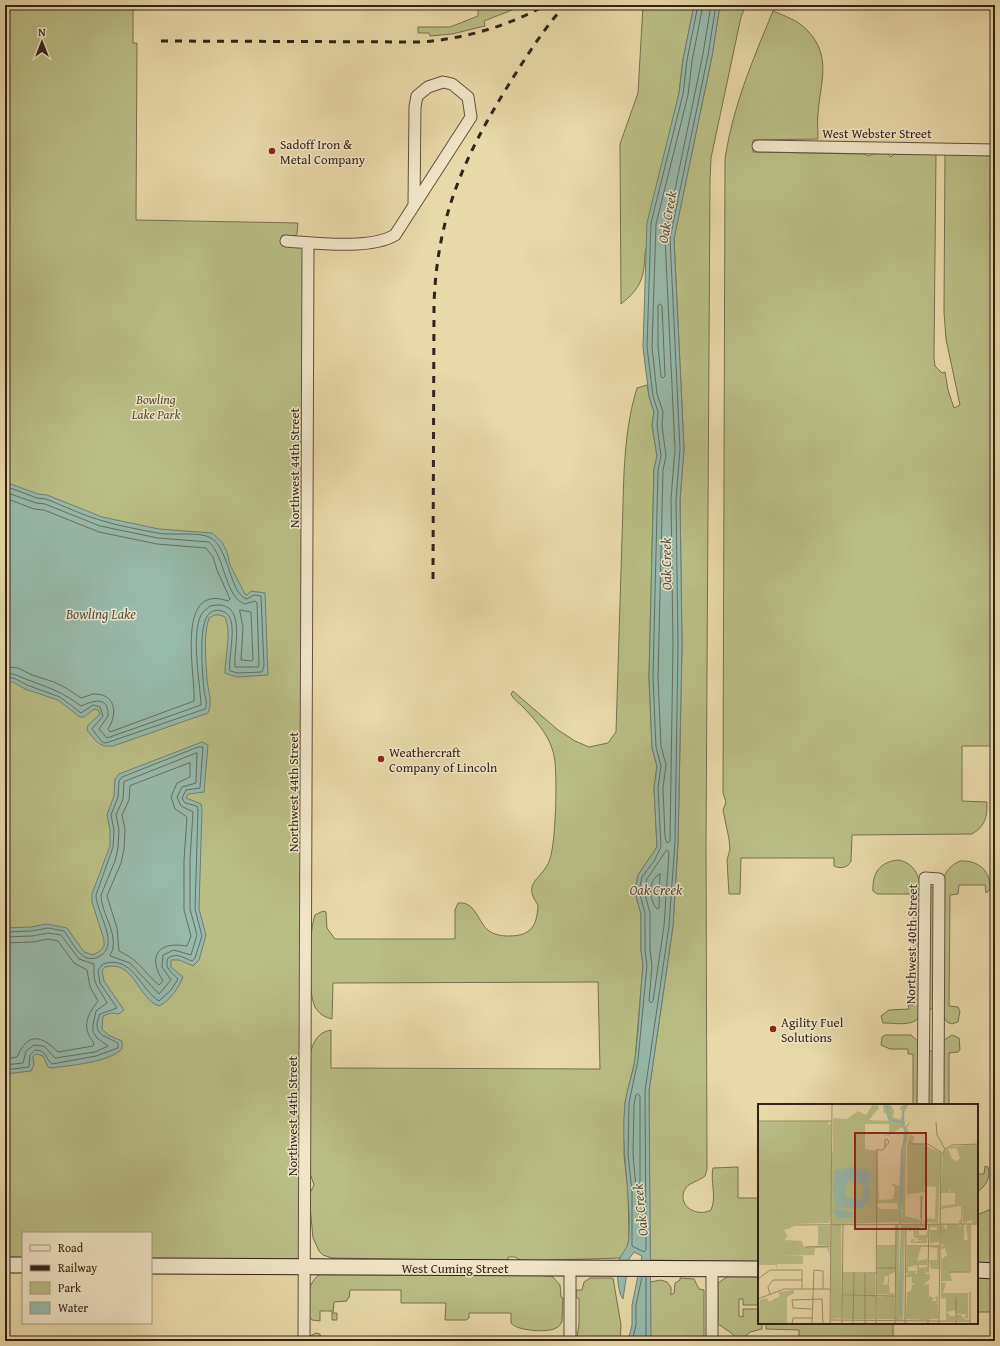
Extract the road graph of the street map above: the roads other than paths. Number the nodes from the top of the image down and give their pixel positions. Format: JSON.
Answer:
{"nodes":[{"id":1,"x":758,"y":146,"type":"dead end"},
{"id":2,"x":995,"y":150,"type":"edge"},
{"id":3,"x":414,"y":204,"type":"junction"},
{"id":4,"x":286,"y":241,"type":"dead end"},
{"id":5,"x":308,"y":243,"type":"junction"},
{"id":6,"x":923,"y":1104,"type":"edge"},
{"id":7,"x":938,"y":1104,"type":"edge"},
{"id":8,"x":5,"y":1265,"type":"edge"},
{"id":9,"x":22,"y":1265,"type":"edge"},
{"id":10,"x":152,"y":1266,"type":"edge"},
{"id":11,"x":305,"y":1267,"type":"junction"},
{"id":12,"x":570,"y":1268,"type":"junction"},
{"id":13,"x":712,"y":1269,"type":"junction"},
{"id":14,"x":758,"y":1269,"type":"edge"},
{"id":15,"x":978,"y":1270,"type":"edge"},
{"id":16,"x":995,"y":1271,"type":"edge"},
{"id":17,"x":304,"y":1341,"type":"edge"},
{"id":18,"x":570,"y":1341,"type":"edge"},
{"id":19,"x":712,"y":1341,"type":"edge"}],
"edges":[{"from":1,"to":2,"type":"street","name":"West Webster Street"},
{"from":3,"to":3,"type":"street"},
{"from":3,"to":5,"type":"street"},
{"from":4,"to":5,"type":"street"},
{"from":5,"to":11,"type":"street","name":"Northwest 44th Street"},
{"from":6,"to":7,"type":"street","name":"Northwest 40th Street"},
{"from":8,"to":9,"type":"street"},
{"from":10,"to":11,"type":"street","name":"West Cuming Street"},
{"from":11,"to":12,"type":"street","name":"West Cuming Street"},
{"from":11,"to":17,"type":"street","name":"Northwest 44th Street"},
{"from":12,"to":13,"type":"street","name":"West Cuming Street"},
{"from":12,"to":18,"type":"street"},
{"from":13,"to":14,"type":"street","name":"West Cuming Street"},
{"from":13,"to":19,"type":"street"},
{"from":15,"to":16,"type":"street"}]}
